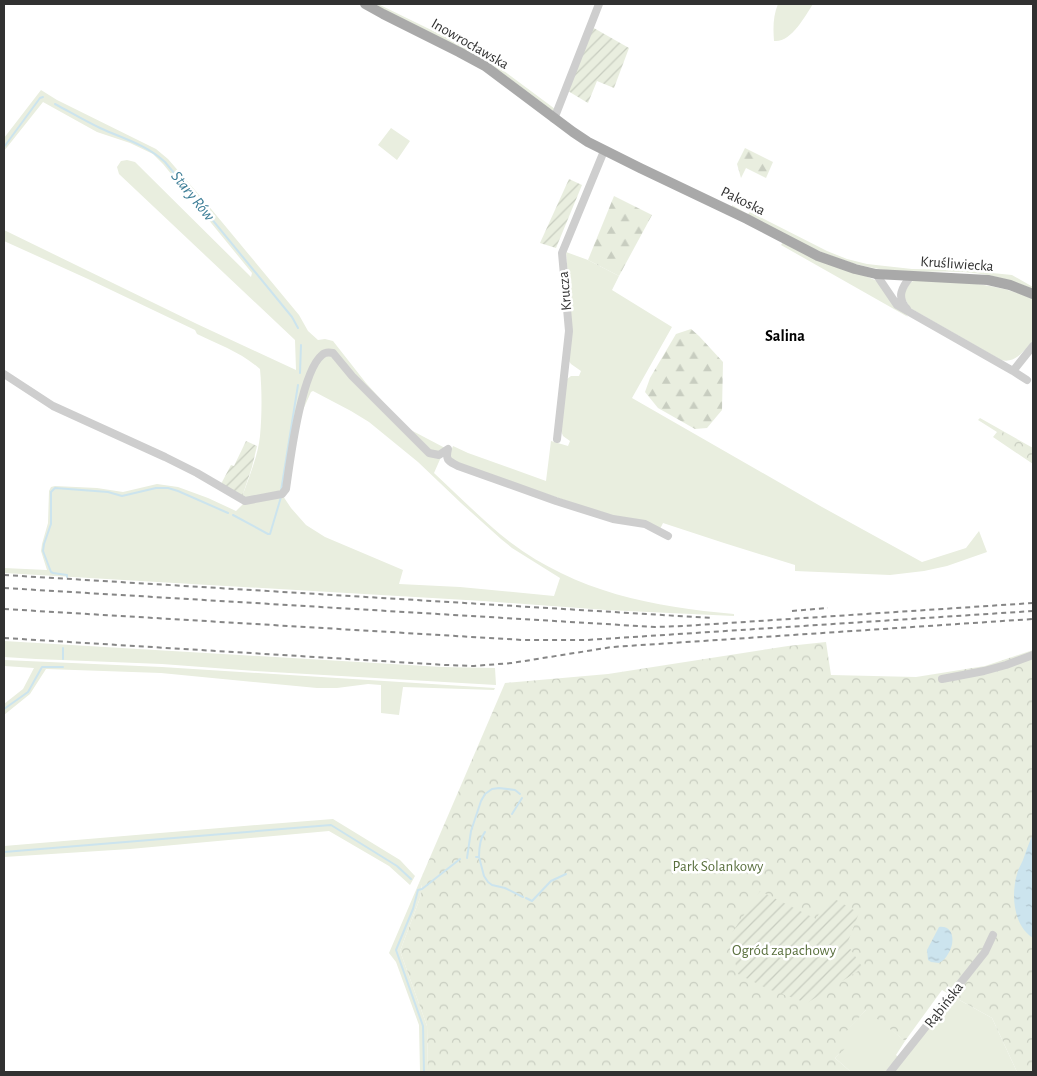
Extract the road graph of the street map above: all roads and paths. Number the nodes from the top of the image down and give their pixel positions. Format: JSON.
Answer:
{"nodes":[{"id":1,"x":365,"y":4,"type":"edge"},
{"id":2,"x":599,"y":4,"type":"edge"},
{"id":3,"x":554,"y":119,"type":"junction"},
{"id":4,"x":604,"y":151,"type":"junction"},
{"id":5,"x":876,"y":274,"type":"junction"},
{"id":6,"x":911,"y":276,"type":"junction"},
{"id":7,"x":1033,"y":294,"type":"edge"},
{"id":8,"x":911,"y":312,"type":"junction"},
{"id":9,"x":1033,"y":346,"type":"edge"},
{"id":10,"x":1013,"y":371,"type":"junction"},
{"id":11,"x":4,"y":374,"type":"edge"},
{"id":12,"x":1027,"y":380,"type":"dead end"},
{"id":13,"x":557,"y":439,"type":"dead end"},
{"id":14,"x":668,"y":536,"type":"dead end"},
{"id":15,"x":1033,"y":655,"type":"edge"},
{"id":16,"x":942,"y":679,"type":"dead end"},
{"id":17,"x":993,"y":935,"type":"dead end"},
{"id":18,"x":890,"y":1072,"type":"edge"}],
"edges":[{"from":1,"to":3,"type":"main road","name":"Inowrocławska"},
{"from":2,"to":3,"type":"street"},
{"from":3,"to":4,"type":"main road","name":"Pakoska"},
{"from":4,"to":5,"type":"main road","name":"Pakoska"},
{"from":4,"to":13,"type":"street","name":"Krucza"},
{"from":5,"to":6,"type":"main road","name":"Kruśliwiecka"},
{"from":5,"to":8,"type":"street"},
{"from":6,"to":7,"type":"main road","name":"Kruśliwiecka"},
{"from":6,"to":8,"type":"street"},
{"from":8,"to":10,"type":"street"},
{"from":9,"to":10,"type":"street"},
{"from":10,"to":12,"type":"street"},
{"from":11,"to":14,"type":"street"},
{"from":15,"to":16,"type":"street"},
{"from":17,"to":18,"type":"street","name":"Rąbińska"}]}
